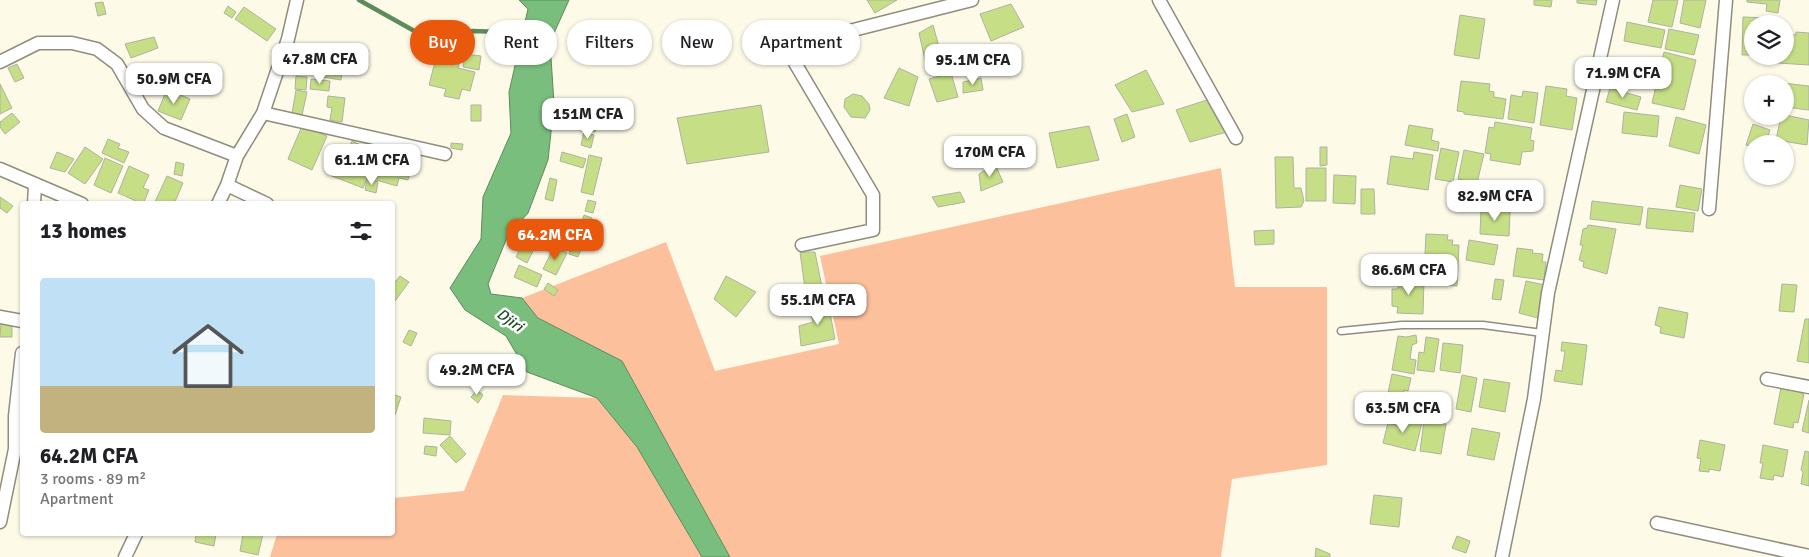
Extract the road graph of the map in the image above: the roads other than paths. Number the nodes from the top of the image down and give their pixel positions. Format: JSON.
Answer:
{"nodes":[{"id":1,"x":297,"y":0,"type":"edge"},
{"id":2,"x":972,"y":0,"type":"edge"},
{"id":3,"x":1159,"y":0,"type":"edge"},
{"id":4,"x":1613,"y":0,"type":"edge"},
{"id":5,"x":1726,"y":0,"type":"edge"},
{"id":6,"x":0,"y":62,"type":"edge"},
{"id":7,"x":263,"y":113,"type":"junction"},
{"id":8,"x":1236,"y":138,"type":"dead end"},
{"id":9,"x":445,"y":154,"type":"dead end"},
{"id":10,"x":237,"y":156,"type":"junction"},
{"id":11,"x":0,"y":169,"type":"edge"},
{"id":12,"x":35,"y":185,"type":"junction"},
{"id":13,"x":227,"y":185,"type":"junction"},
{"id":14,"x":34,"y":201,"type":"edge"},
{"id":15,"x":75,"y":201,"type":"edge"},
{"id":16,"x":219,"y":201,"type":"edge"},
{"id":17,"x":261,"y":201,"type":"edge"},
{"id":18,"x":1709,"y":210,"type":"dead end"},
{"id":19,"x":802,"y":245,"type":"dead end"},
{"id":20,"x":0,"y":317,"type":"edge"},
{"id":21,"x":20,"y":321,"type":"edge"},
{"id":22,"x":1341,"y":331,"type":"dead end"},
{"id":23,"x":1542,"y":332,"type":"junction"},
{"id":24,"x":20,"y":369,"type":"edge"},
{"id":25,"x":1767,"y":379,"type":"dead end"},
{"id":26,"x":1809,"y":387,"type":"edge"},
{"id":27,"x":0,"y":522,"type":"edge"},
{"id":28,"x":1656,"y":523,"type":"dead end"},
{"id":29,"x":135,"y":536,"type":"edge"},
{"id":30,"x":1809,"y":556,"type":"edge"},
{"id":31,"x":125,"y":557,"type":"edge"},
{"id":32,"x":1502,"y":557,"type":"edge"}],
"edges":[{"from":1,"to":7,"type":"street"},
{"from":2,"to":19,"type":"street"},
{"from":3,"to":8,"type":"street"},
{"from":4,"to":23,"type":"street"},
{"from":5,"to":18,"type":"street"},
{"from":6,"to":10,"type":"street"},
{"from":7,"to":9,"type":"street"},
{"from":7,"to":10,"type":"street"},
{"from":10,"to":13,"type":"street"},
{"from":11,"to":12,"type":"street"},
{"from":12,"to":14,"type":"street"},
{"from":12,"to":15,"type":"street"},
{"from":13,"to":16,"type":"street"},
{"from":13,"to":17,"type":"street"},
{"from":20,"to":21,"type":"street"},
{"from":22,"to":23,"type":"lane"},
{"from":23,"to":32,"type":"street"},
{"from":24,"to":27,"type":"street"},
{"from":25,"to":26,"type":"street"},
{"from":28,"to":30,"type":"street"},
{"from":29,"to":31,"type":"street"}]}
